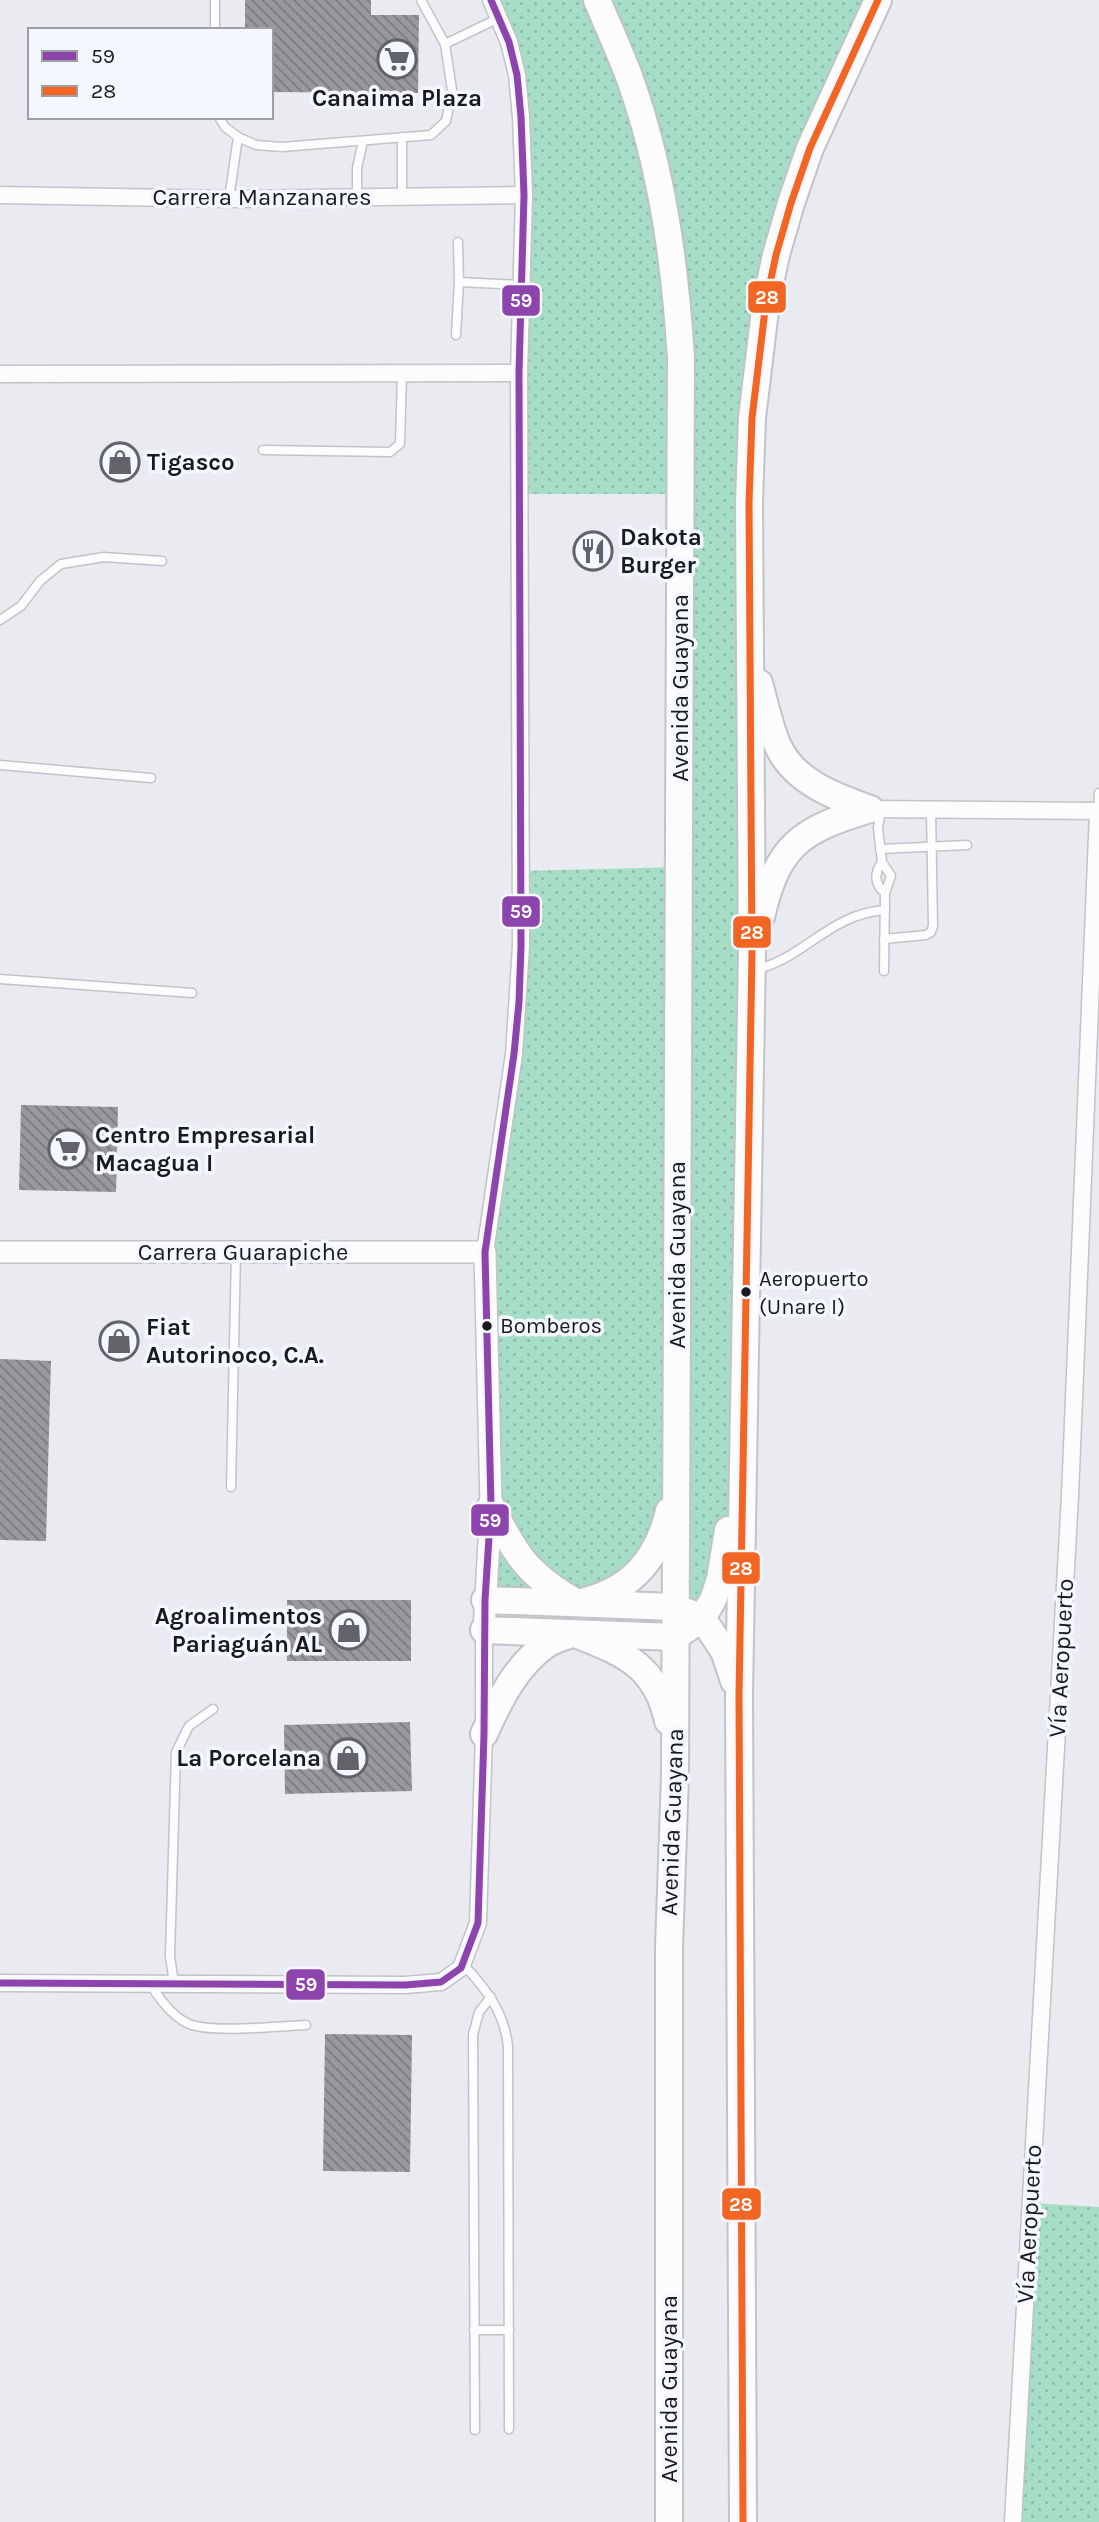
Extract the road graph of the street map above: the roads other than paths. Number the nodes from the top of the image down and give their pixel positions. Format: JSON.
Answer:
{"nodes":[{"id":1,"x":215,"y":0,"type":"edge"},
{"id":2,"x":421,"y":0,"type":"edge"},
{"id":3,"x":491,"y":0,"type":"edge"},
{"id":4,"x":597,"y":0,"type":"edge"},
{"id":5,"x":878,"y":0,"type":"edge"},
{"id":6,"x":499,"y":18,"type":"junction"},
{"id":7,"x":215,"y":28,"type":"edge"},
{"id":8,"x":445,"y":44,"type":"junction"},
{"id":9,"x":220,"y":119,"type":"edge"},
{"id":10,"x":238,"y":137,"type":"junction"},
{"id":11,"x":402,"y":137,"type":"junction"},
{"id":12,"x":363,"y":141,"type":"junction"},
{"id":13,"x":0,"y":195,"type":"edge"},
{"id":14,"x":524,"y":195,"type":"junction"},
{"id":15,"x":402,"y":196,"type":"junction"},
{"id":16,"x":357,"y":197,"type":"junction"},
{"id":17,"x":229,"y":200,"type":"junction"},
{"id":18,"x":458,"y":242,"type":"dead end"},
{"id":19,"x":459,"y":282,"type":"junction"},
{"id":20,"x":521,"y":285,"type":"junction"},
{"id":21,"x":456,"y":335,"type":"dead end"},
{"id":22,"x":402,"y":373,"type":"junction"},
{"id":23,"x":519,"y":373,"type":"junction"},
{"id":24,"x":0,"y":374,"type":"edge"},
{"id":25,"x":263,"y":450,"type":"dead end"},
{"id":26,"x":162,"y":561,"type":"dead end"},
{"id":27,"x":0,"y":620,"type":"edge"},
{"id":28,"x":750,"y":650,"type":"junction"},
{"id":29,"x":0,"y":765,"type":"edge"},
{"id":30,"x":151,"y":778,"type":"dead end"},
{"id":31,"x":1099,"y":793,"type":"edge"},
{"id":32,"x":875,"y":810,"type":"junction"},
{"id":33,"x":931,"y":811,"type":"junction"},
{"id":34,"x":1098,"y":811,"type":"edge"},
{"id":35,"x":967,"y":845,"type":"dead end"},
{"id":36,"x":931,"y":846,"type":"junction"},
{"id":37,"x":880,"y":849,"type":"junction"},
{"id":38,"x":882,"y":862,"type":"junction"},
{"id":39,"x":885,"y":893,"type":"junction"},
{"id":40,"x":885,"y":910,"type":"junction"},
{"id":41,"x":884,"y":939,"type":"junction"},
{"id":42,"x":751,"y":962,"type":"junction"},
{"id":43,"x":884,"y":971,"type":"dead end"},
{"id":44,"x":0,"y":979,"type":"edge"},
{"id":45,"x":192,"y":993,"type":"dead end"},
{"id":46,"x":1094,"y":1042,"type":"edge"},
{"id":47,"x":1093,"y":1072,"type":"edge"},
{"id":48,"x":0,"y":1252,"type":"edge"},
{"id":49,"x":236,"y":1252,"type":"junction"},
{"id":50,"x":485,"y":1252,"type":"junction"},
{"id":51,"x":742,"y":1428,"type":"junction"},
{"id":52,"x":676,"y":1475,"type":"junction"},
{"id":53,"x":231,"y":1487,"type":"dead end"},
{"id":54,"x":491,"y":1506,"type":"junction"},
{"id":55,"x":485,"y":1600,"type":"junction"},
{"id":56,"x":577,"y":1603,"type":"junction"},
{"id":57,"x":676,"y":1607,"type":"junction"},
{"id":58,"x":702,"y":1618,"type":"junction"},
{"id":59,"x":484,"y":1630,"type":"junction"},
{"id":60,"x":573,"y":1633,"type":"junction"},
{"id":61,"x":675,"y":1637,"type":"junction"},
{"id":62,"x":740,"y":1695,"type":"junction"},
{"id":63,"x":213,"y":1709,"type":"dead end"},
{"id":64,"x":484,"y":1734,"type":"junction"},
{"id":65,"x":675,"y":1776,"type":"junction"},
{"id":66,"x":462,"y":1966,"type":"junction"},
{"id":67,"x":1,"y":1979,"type":"edge"},
{"id":68,"x":150,"y":1984,"type":"junction"},
{"id":69,"x":174,"y":1984,"type":"junction"},
{"id":70,"x":491,"y":1997,"type":"junction"},
{"id":71,"x":306,"y":2025,"type":"dead end"},
{"id":72,"x":509,"y":2329,"type":"junction"},
{"id":73,"x":474,"y":2330,"type":"junction"},
{"id":74,"x":509,"y":2429,"type":"dead end"},
{"id":75,"x":475,"y":2430,"type":"dead end"},
{"id":76,"x":669,"y":2522,"type":"edge"},
{"id":77,"x":743,"y":2522,"type":"edge"},
{"id":78,"x":1013,"y":2522,"type":"edge"}],
"edges":[{"from":1,"to":7,"type":"lane"},
{"from":2,"to":8,"type":"lane"},
{"from":3,"to":6,"type":"street"},
{"from":4,"to":52,"type":"main road","name":"Avenida Guayana"},
{"from":5,"to":28,"type":"main road"},
{"from":6,"to":8,"type":"lane"},
{"from":6,"to":14,"type":"street"},
{"from":8,"to":11,"type":"lane"},
{"from":9,"to":10,"type":"lane"},
{"from":10,"to":12,"type":"lane"},
{"from":10,"to":17,"type":"lane"},
{"from":11,"to":12,"type":"lane"},
{"from":11,"to":15,"type":"lane"},
{"from":12,"to":16,"type":"lane"},
{"from":13,"to":17,"type":"street","name":"Carrera Manzanares"},
{"from":14,"to":15,"type":"street","name":"Carrera Manzanares"},
{"from":14,"to":20,"type":"street"},
{"from":15,"to":16,"type":"street","name":"Carrera Manzanares"},
{"from":16,"to":17,"type":"street","name":"Carrera Manzanares"},
{"from":18,"to":19,"type":"lane"},
{"from":19,"to":20,"type":"lane"},
{"from":19,"to":21,"type":"lane"},
{"from":20,"to":23,"type":"street"},
{"from":22,"to":23,"type":"street"},
{"from":22,"to":24,"type":"street"},
{"from":22,"to":25,"type":"lane"},
{"from":23,"to":50,"type":"street"},
{"from":26,"to":27,"type":"lane"},
{"from":28,"to":32,"type":"main road"},
{"from":28,"to":42,"type":"main road"},
{"from":29,"to":30,"type":"lane"},
{"from":31,"to":34,"type":"lane","name":"Vía Aeropuerto"},
{"from":32,"to":33,"type":"street"},
{"from":32,"to":37,"type":"lane"},
{"from":32,"to":42,"type":"main road"},
{"from":33,"to":34,"type":"street"},
{"from":33,"to":36,"type":"lane"},
{"from":34,"to":46,"type":"street","name":"Vía Aeropuerto"},
{"from":35,"to":36,"type":"lane"},
{"from":36,"to":37,"type":"lane"},
{"from":36,"to":41,"type":"lane"},
{"from":37,"to":38,"type":"lane"},
{"from":38,"to":39,"type":"lane"},
{"from":38,"to":39,"type":"lane"},
{"from":39,"to":40,"type":"lane"},
{"from":40,"to":41,"type":"lane"},
{"from":40,"to":42,"type":"lane"},
{"from":41,"to":43,"type":"lane"},
{"from":42,"to":51,"type":"main road"},
{"from":44,"to":45,"type":"lane"},
{"from":46,"to":47,"type":"street","name":"Vía Aeropuerto"},
{"from":47,"to":78,"type":"street","name":"Vía Aeropuerto"},
{"from":48,"to":49,"type":"street","name":"Carrera Guarapiche"},
{"from":49,"to":50,"type":"street","name":"Carrera Guarapiche"},
{"from":49,"to":53,"type":"lane"},
{"from":50,"to":54,"type":"street"},
{"from":51,"to":58,"type":"main road"},
{"from":51,"to":62,"type":"main road"},
{"from":52,"to":56,"type":"main road"},
{"from":52,"to":57,"type":"main road","name":"Avenida Guayana"},
{"from":54,"to":55,"type":"street"},
{"from":54,"to":56,"type":"main road"},
{"from":55,"to":56,"type":"main road"},
{"from":55,"to":59,"type":"street"},
{"from":56,"to":57,"type":"main road"},
{"from":57,"to":58,"type":"main road"},
{"from":57,"to":61,"type":"main road","name":"Avenida Guayana"},
{"from":58,"to":61,"type":"main road"},
{"from":58,"to":62,"type":"main road"},
{"from":59,"to":60,"type":"main road"},
{"from":59,"to":64,"type":"street"},
{"from":60,"to":61,"type":"main road"},
{"from":60,"to":64,"type":"main road"},
{"from":60,"to":65,"type":"main road"},
{"from":61,"to":65,"type":"main road","name":"Avenida Guayana"},
{"from":62,"to":77,"type":"main road"},
{"from":63,"to":69,"type":"lane"},
{"from":64,"to":66,"type":"street"},
{"from":65,"to":76,"type":"main road","name":"Avenida Guayana"},
{"from":66,"to":69,"type":"street"},
{"from":66,"to":70,"type":"lane"},
{"from":67,"to":68,"type":"street"},
{"from":68,"to":69,"type":"street"},
{"from":68,"to":71,"type":"lane"},
{"from":70,"to":72,"type":"lane"},
{"from":70,"to":73,"type":"lane"},
{"from":72,"to":73,"type":"lane"},
{"from":72,"to":74,"type":"lane"},
{"from":73,"to":75,"type":"lane"}]}
